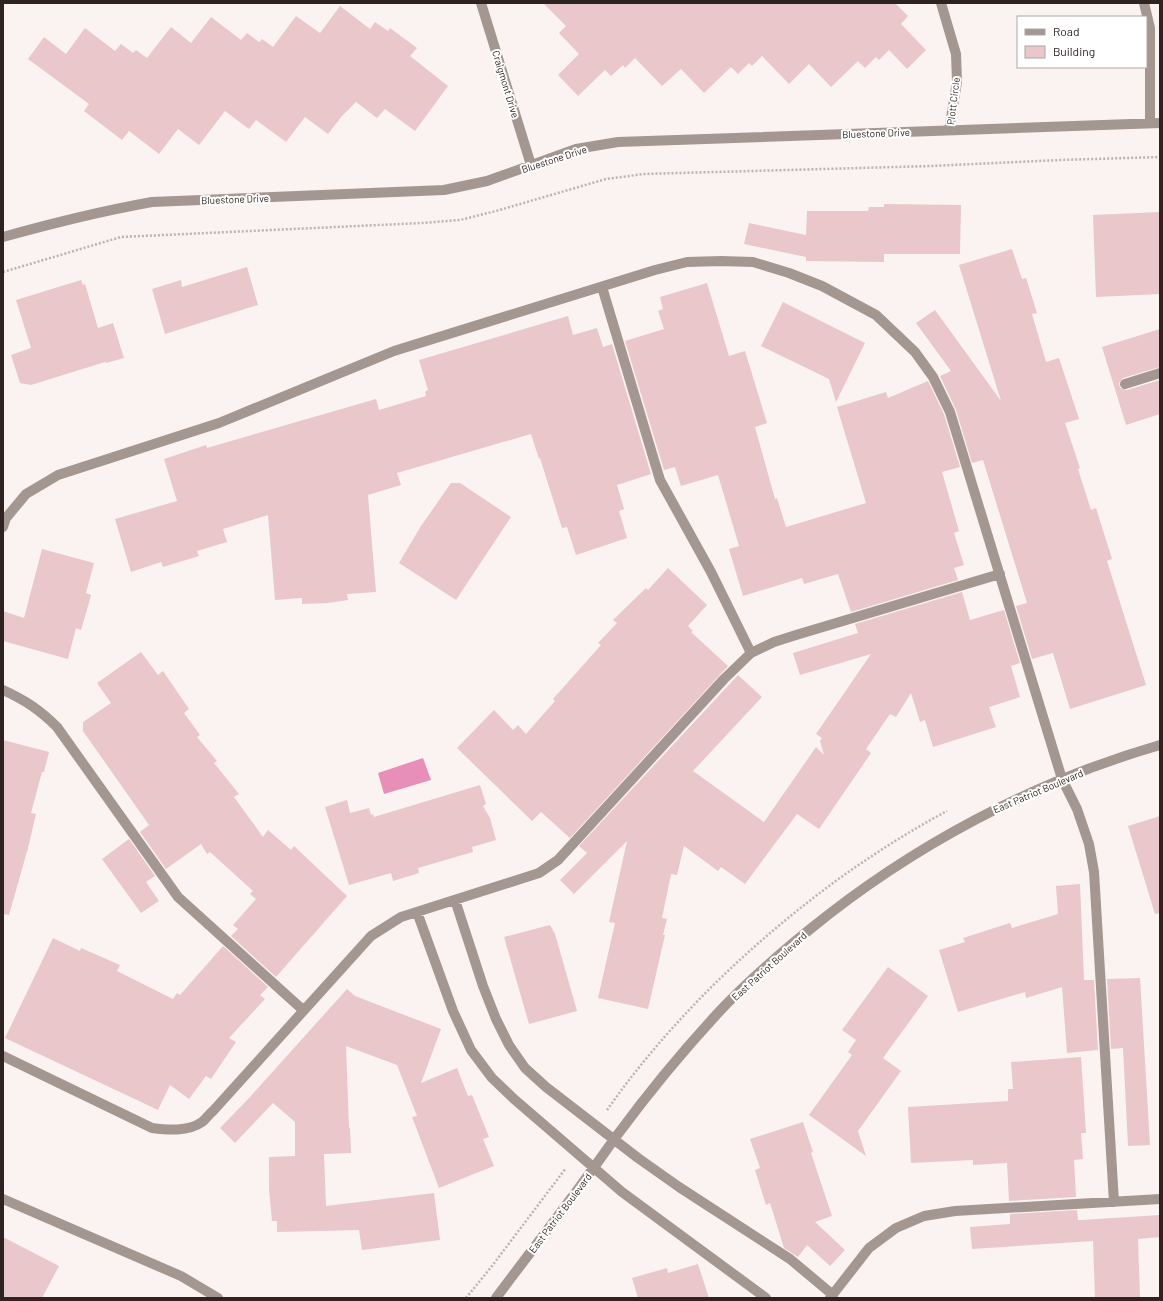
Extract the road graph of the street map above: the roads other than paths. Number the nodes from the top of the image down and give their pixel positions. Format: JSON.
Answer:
{"nodes":[{"id":1,"x":481,"y":3,"type":"edge"},
{"id":2,"x":940,"y":3,"type":"edge"},
{"id":3,"x":1144,"y":3,"type":"edge"},
{"id":4,"x":1155,"y":123,"type":"edge"},
{"id":5,"x":950,"y":130,"type":"junction"},
{"id":6,"x":531,"y":165,"type":"junction"},
{"id":7,"x":3,"y":237,"type":"edge"},
{"id":8,"x":602,"y":286,"type":"junction"},
{"id":9,"x":1160,"y":373,"type":"edge"},
{"id":10,"x":1125,"y":384,"type":"dead end"},
{"id":11,"x":3,"y":527,"type":"edge"},
{"id":12,"x":1000,"y":574,"type":"junction"},
{"id":13,"x":751,"y":653,"type":"junction"},
{"id":14,"x":3,"y":690,"type":"edge"},
{"id":15,"x":1160,"y":745,"type":"edge"},
{"id":16,"x":1062,"y":779,"type":"junction"},
{"id":17,"x":455,"y":900,"type":"junction"},
{"id":18,"x":417,"y":912,"type":"junction"},
{"id":19,"x":303,"y":1010,"type":"junction"},
{"id":20,"x":3,"y":1056,"type":"edge"},
{"id":21,"x":614,"y":1139,"type":"junction"},
{"id":22,"x":594,"y":1168,"type":"junction"},
{"id":23,"x":3,"y":1199,"type":"edge"},
{"id":24,"x":1160,"y":1199,"type":"edge"},
{"id":25,"x":1114,"y":1202,"type":"junction"},
{"id":26,"x":832,"y":1297,"type":"edge"},
{"id":27,"x":218,"y":1298,"type":"edge"},
{"id":28,"x":496,"y":1298,"type":"edge"},
{"id":29,"x":766,"y":1298,"type":"edge"}],
"edges":[{"from":1,"to":6,"type":"street","name":"Craigmont Drive"},
{"from":2,"to":5,"type":"street","name":"Plott Circle"},
{"from":3,"to":4,"type":"street"},
{"from":4,"to":5,"type":"street","name":"Bluestone Drive"},
{"from":5,"to":6,"type":"street","name":"Bluestone Drive"},
{"from":6,"to":7,"type":"street","name":"Bluestone Drive"},
{"from":8,"to":11,"type":"street"},
{"from":8,"to":12,"type":"street"},
{"from":8,"to":13,"type":"street"},
{"from":9,"to":10,"type":"street"},
{"from":12,"to":13,"type":"street"},
{"from":12,"to":16,"type":"street"},
{"from":13,"to":17,"type":"street"},
{"from":14,"to":19,"type":"street"},
{"from":15,"to":16,"type":"street","name":"East Patriot Boulevard"},
{"from":16,"to":21,"type":"street","name":"East Patriot Boulevard"},
{"from":16,"to":25,"type":"street"},
{"from":17,"to":18,"type":"street"},
{"from":17,"to":21,"type":"street"},
{"from":18,"to":19,"type":"street"},
{"from":18,"to":22,"type":"street"},
{"from":19,"to":20,"type":"street"},
{"from":21,"to":22,"type":"street","name":"East Patriot Boulevard"},
{"from":21,"to":26,"type":"street"},
{"from":22,"to":28,"type":"street","name":"East Patriot Boulevard"},
{"from":22,"to":29,"type":"street"},
{"from":23,"to":27,"type":"street"},
{"from":24,"to":25,"type":"street"},
{"from":25,"to":26,"type":"street"}]}
